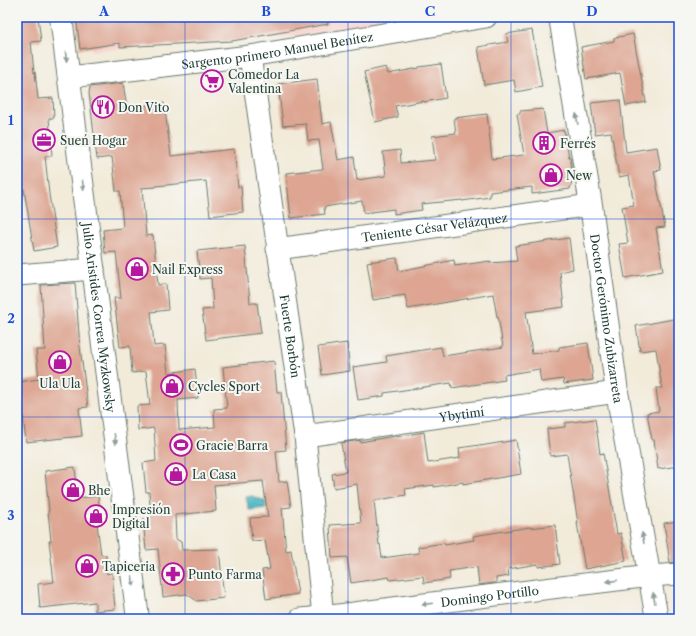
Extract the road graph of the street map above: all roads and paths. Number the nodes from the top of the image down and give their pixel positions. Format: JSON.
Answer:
{"nodes":[{"id":1,"x":61,"y":17,"type":"edge"},
{"id":2,"x":486,"y":17,"type":"edge"},
{"id":3,"x":560,"y":17,"type":"edge"},
{"id":4,"x":250,"y":56,"type":"junction"},
{"id":5,"x":69,"y":77,"type":"junction"},
{"id":6,"x":591,"y":205,"type":"junction"},
{"id":7,"x":277,"y":249,"type":"junction"},
{"id":8,"x":94,"y":269,"type":"junction"},
{"id":9,"x":17,"y":275,"type":"edge"},
{"id":10,"x":617,"y":392,"type":"junction"},
{"id":11,"x":305,"y":436,"type":"junction"},
{"id":12,"x":679,"y":574,"type":"edge"},
{"id":13,"x":650,"y":576,"type":"junction"},
{"id":14,"x":323,"y":617,"type":"junction"},
{"id":15,"x":138,"y":619,"type":"edge"},
{"id":16,"x":300,"y":619,"type":"edge"},
{"id":17,"x":658,"y":619,"type":"edge"}],
"edges":[{"from":1,"to":5,"type":"main road","name":"Julio Aristides Correa Myzkowsky","one_way":true},
{"from":2,"to":4,"type":"street","name":"Sargento primero Manuel Benítez"},
{"from":6,"to":3,"type":"main road","name":"Doctor Gerónimo Zubizarreta","one_way":true},
{"from":4,"to":5,"type":"street","name":"Sargento primero Manuel Benítez"},
{"from":4,"to":7,"type":"street","name":"Fuerte Borbón"},
{"from":5,"to":8,"type":"main road","name":"Julio Aristides Correa Myzkowsky","one_way":true},
{"from":6,"to":7,"type":"street","name":"Teniente César Velázquez"},
{"from":6,"to":10,"type":"main road","name":"Doctor Gerónimo Zubizarreta"},
{"from":7,"to":11,"type":"street","name":"Fuerte Borbón"},
{"from":8,"to":9,"type":"street"},
{"from":8,"to":15,"type":"main road","name":"Julio Aristides Correa Myzkowsky","one_way":true},
{"from":10,"to":11,"type":"street","name":"Ybytimí"},
{"from":13,"to":10,"type":"main road","name":"Doctor Gerónimo Zubizarreta","one_way":true},
{"from":11,"to":14,"type":"street","name":"Fuerte Borbón"},
{"from":12,"to":13,"type":"street","name":"Domingo Portillo"},
{"from":13,"to":14,"type":"street","name":"Domingo Portillo","one_way":true},
{"from":17,"to":13,"type":"main road","name":"Doctor Gerónimo Zubizarreta","one_way":true},
{"from":14,"to":16,"type":"street","name":"Domingo Portillo"}]}
